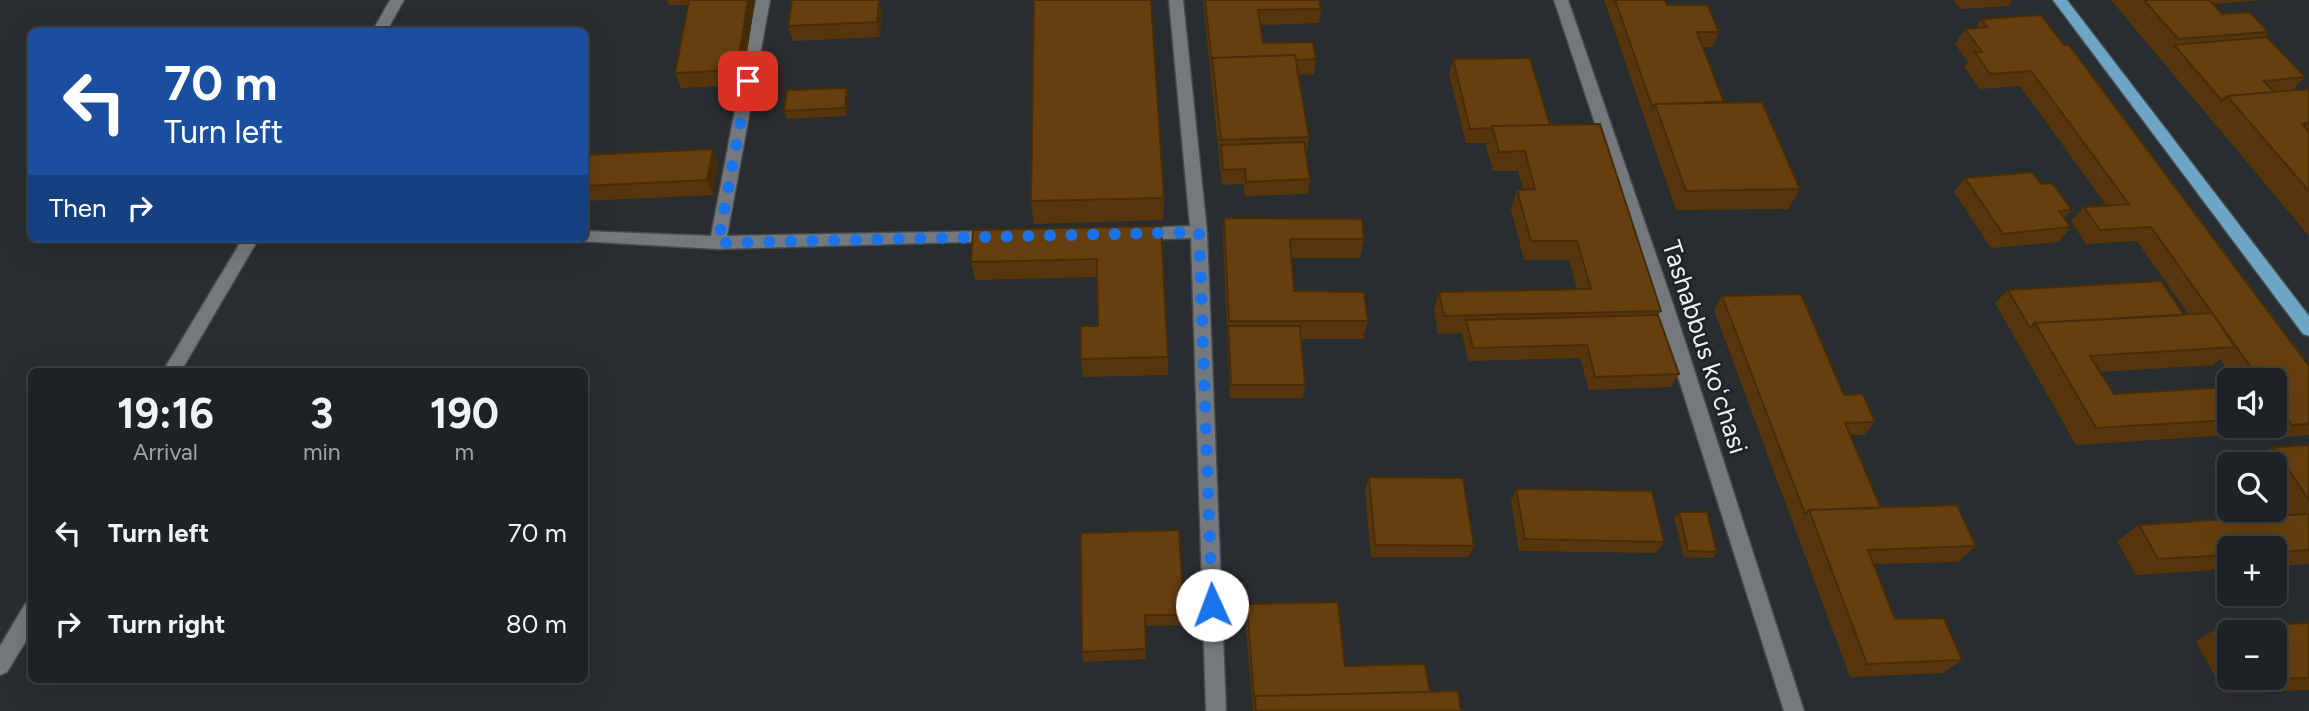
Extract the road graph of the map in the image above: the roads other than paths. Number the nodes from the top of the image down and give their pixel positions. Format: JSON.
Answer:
{"nodes":[{"id":1,"x":397,"y":0,"type":"edge"},
{"id":2,"x":764,"y":0,"type":"edge"},
{"id":3,"x":1175,"y":0,"type":"edge"},
{"id":4,"x":1560,"y":0,"type":"edge"},
{"id":5,"x":2060,"y":0,"type":"edge"},
{"id":6,"x":381,"y":28,"type":"edge"},
{"id":7,"x":1199,"y":232,"type":"junction"},
{"id":8,"x":1116,"y":234,"type":"edge"},
{"id":9,"x":1007,"y":236,"type":"edge"},
{"id":10,"x":588,"y":237,"type":"edge"},
{"id":11,"x":249,"y":242,"type":"edge"},
{"id":12,"x":718,"y":243,"type":"junction"},
{"id":13,"x":2309,"y":329,"type":"edge"},
{"id":14,"x":175,"y":368,"type":"edge"},
{"id":15,"x":28,"y":618,"type":"edge"},
{"id":16,"x":0,"y":665,"type":"edge"},
{"id":17,"x":1216,"y":711,"type":"edge"},
{"id":18,"x":1794,"y":711,"type":"edge"}],
"edges":[{"from":1,"to":6,"type":"street"},
{"from":2,"to":12,"type":"street"},
{"from":3,"to":7,"type":"street"},
{"from":4,"to":18,"type":"street","name":"Tashabbus koʻchasi"},
{"from":5,"to":13,"type":"main road"},
{"from":7,"to":8,"type":"street"},
{"from":7,"to":17,"type":"street"},
{"from":9,"to":12,"type":"street"},
{"from":10,"to":12,"type":"street"},
{"from":11,"to":14,"type":"street"},
{"from":15,"to":16,"type":"street"}]}
